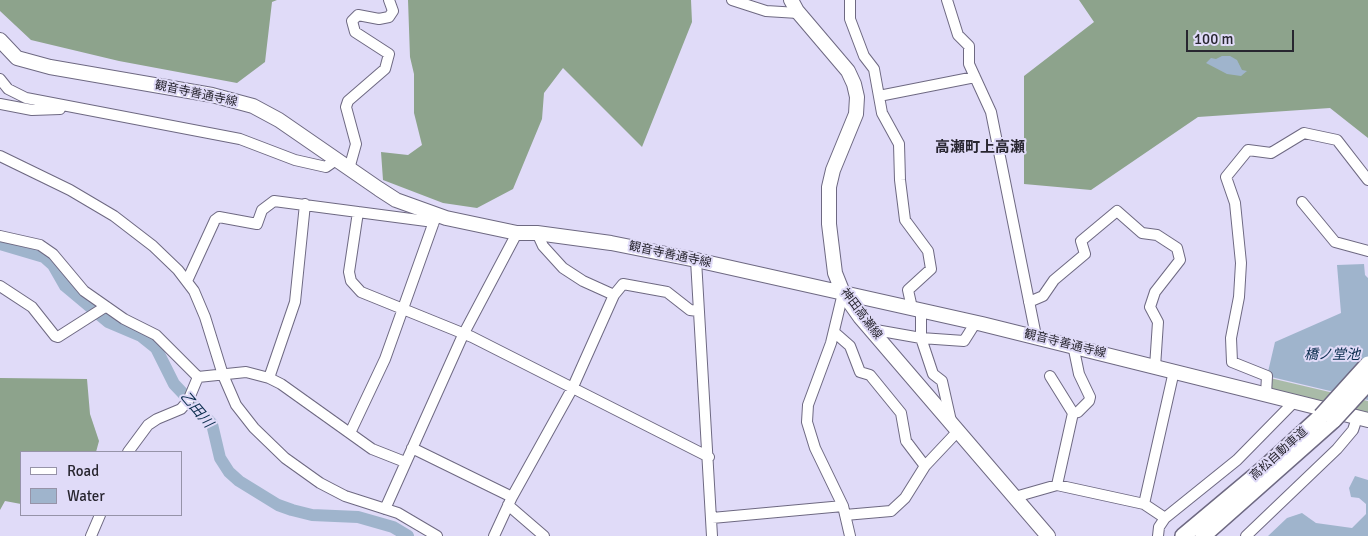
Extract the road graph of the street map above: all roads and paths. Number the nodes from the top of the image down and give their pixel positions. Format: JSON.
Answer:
{"nodes":[{"id":1,"x":389,"y":0,"type":"edge"},
{"id":2,"x":732,"y":0,"type":"edge"},
{"id":3,"x":791,"y":0,"type":"edge"},
{"id":4,"x":850,"y":0,"type":"edge"},
{"id":5,"x":946,"y":0,"type":"edge"},
{"id":6,"x":798,"y":13,"type":"junction"},
{"id":7,"x":0,"y":40,"type":"edge"},
{"id":8,"x":975,"y":77,"type":"junction"},
{"id":9,"x":0,"y":79,"type":"edge"},
{"id":10,"x":879,"y":96,"type":"junction"},
{"id":11,"x":0,"y":104,"type":"edge"},
{"id":12,"x":76,"y":109,"type":"junction"},
{"id":13,"x":0,"y":156,"type":"edge"},
{"id":14,"x":336,"y":160,"type":"junction"},
{"id":15,"x":349,"y":170,"type":"junction"},
{"id":16,"x":1368,"y":180,"type":"edge"},
{"id":17,"x":1302,"y":202,"type":"dead end"},
{"id":18,"x":305,"y":204,"type":"junction"},
{"id":19,"x":358,"y":212,"type":"junction"},
{"id":20,"x":436,"y":218,"type":"junction"},
{"id":21,"x":517,"y":233,"type":"junction"},
{"id":22,"x":538,"y":233,"type":"junction"},
{"id":23,"x":0,"y":236,"type":"edge"},
{"id":24,"x":1368,"y":251,"type":"edge"},
{"id":25,"x":696,"y":260,"type":"junction"},
{"id":26,"x":187,"y":281,"type":"junction"},
{"id":27,"x":0,"y":286,"type":"edge"},
{"id":28,"x":843,"y":293,"type":"junction"},
{"id":29,"x":614,"y":295,"type":"junction"},
{"id":30,"x":1029,"y":302,"type":"junction"},
{"id":31,"x":105,"y":307,"type":"junction"},
{"id":32,"x":917,"y":309,"type":"junction"},
{"id":33,"x":404,"y":311,"type":"junction"},
{"id":34,"x":698,"y":311,"type":"junction"},
{"id":35,"x":976,"y":322,"type":"junction"},
{"id":36,"x":870,"y":329,"type":"junction"},
{"id":37,"x":834,"y":332,"type":"junction"},
{"id":38,"x":463,"y":335,"type":"junction"},
{"id":39,"x":1036,"y":336,"type":"junction"},
{"id":40,"x":921,"y":338,"type":"junction"},
{"id":41,"x":1072,"y":345,"type":"junction"},
{"id":42,"x":1368,"y":364,"type":"edge"},
{"id":43,"x":1155,"y":367,"type":"junction"},
{"id":44,"x":1174,"y":371,"type":"junction"},
{"id":45,"x":223,"y":375,"type":"junction"},
{"id":46,"x":1050,"y":376,"type":"dead end"},
{"id":47,"x":198,"y":377,"type":"junction"},
{"id":48,"x":269,"y":378,"type":"junction"},
{"id":49,"x":1368,"y":383,"type":"edge"},
{"id":50,"x":572,"y":389,"type":"junction"},
{"id":51,"x":1266,"y":394,"type":"junction"},
{"id":52,"x":1292,"y":402,"type":"junction"},
{"id":53,"x":1073,"y":413,"type":"junction"},
{"id":54,"x":1327,"y":418,"type":"junction"},
{"id":55,"x":1363,"y":419,"type":"edge"},
{"id":56,"x":954,"y":426,"type":"junction"},
{"id":57,"x":350,"y":433,"type":"junction"},
{"id":58,"x":412,"y":448,"type":"junction"},
{"id":59,"x":129,"y":451,"type":"edge"},
{"id":60,"x":709,"y":457,"type":"junction"},
{"id":61,"x":405,"y":462,"type":"junction"},
{"id":62,"x":925,"y":466,"type":"junction"},
{"id":63,"x":1057,"y":485,"type":"junction"},
{"id":64,"x":1015,"y":497,"type":"junction"},
{"id":65,"x":510,"y":501,"type":"junction"},
{"id":66,"x":1144,"y":504,"type":"junction"},
{"id":67,"x":385,"y":509,"type":"junction"},
{"id":68,"x":844,"y":510,"type":"junction"},
{"id":69,"x":100,"y":516,"type":"edge"},
{"id":70,"x":712,"y":518,"type":"junction"},
{"id":71,"x":1165,"y":518,"type":"junction"},
{"id":72,"x":91,"y":536,"type":"edge"},
{"id":73,"x":437,"y":536,"type":"edge"},
{"id":74,"x":494,"y":536,"type":"edge"},
{"id":75,"x":544,"y":536,"type":"edge"},
{"id":76,"x":712,"y":536,"type":"edge"},
{"id":77,"x":850,"y":536,"type":"edge"},
{"id":78,"x":1048,"y":536,"type":"edge"},
{"id":79,"x":1158,"y":536,"type":"edge"},
{"id":80,"x":1183,"y":536,"type":"edge"},
{"id":81,"x":1203,"y":536,"type":"edge"},
{"id":82,"x":1246,"y":536,"type":"edge"}],
"edges":[{"from":1,"to":15,"type":"street"},
{"from":2,"to":6,"type":"street"},
{"from":3,"to":6,"type":"main road","name":"神田高瀬線"},
{"from":4,"to":10,"type":"street"},
{"from":5,"to":8,"type":"street"},
{"from":6,"to":28,"type":"main road","name":"神田高瀬線"},
{"from":7,"to":14,"type":"main road","name":"観音寺善通寺線"},
{"from":8,"to":10,"type":"street"},
{"from":8,"to":30,"type":"street"},
{"from":9,"to":12,"type":"street"},
{"from":10,"to":32,"type":"street"},
{"from":11,"to":12,"type":"street"},
{"from":12,"to":14,"type":"street"},
{"from":13,"to":26,"type":"street"},
{"from":14,"to":15,"type":"main road","name":"観音寺善通寺線"},
{"from":15,"to":20,"type":"main road","name":"観音寺善通寺線"},
{"from":16,"to":51,"type":"street"},
{"from":17,"to":24,"type":"street"},
{"from":18,"to":19,"type":"street"},
{"from":18,"to":26,"type":"street"},
{"from":18,"to":48,"type":"street"},
{"from":19,"to":20,"type":"street"},
{"from":19,"to":33,"type":"street"},
{"from":20,"to":21,"type":"main road","name":"観音寺善通寺線"},
{"from":20,"to":33,"type":"street"},
{"from":21,"to":22,"type":"main road","name":"観音寺善通寺線"},
{"from":21,"to":38,"type":"street"},
{"from":22,"to":25,"type":"main road","name":"観音寺善通寺線"},
{"from":22,"to":29,"type":"street"},
{"from":23,"to":31,"type":"street"},
{"from":25,"to":28,"type":"main road","name":"観音寺善通寺線"},
{"from":25,"to":34,"type":"street"},
{"from":26,"to":45,"type":"street"},
{"from":27,"to":31,"type":"street"},
{"from":28,"to":32,"type":"main road","name":"観音寺善通寺線"},
{"from":28,"to":36,"type":"main road","name":"神田高瀬線"},
{"from":28,"to":37,"type":"street"},
{"from":29,"to":34,"type":"street"},
{"from":29,"to":50,"type":"street"},
{"from":30,"to":39,"type":"street"},
{"from":30,"to":43,"type":"street"},
{"from":31,"to":47,"type":"street"},
{"from":32,"to":35,"type":"main road","name":"観音寺善通寺線"},
{"from":32,"to":40,"type":"street"},
{"from":33,"to":38,"type":"street"},
{"from":33,"to":57,"type":"street"},
{"from":34,"to":60,"type":"street"},
{"from":35,"to":39,"type":"main road","name":"観音寺善通寺線"},
{"from":35,"to":40,"type":"street"},
{"from":36,"to":40,"type":"street"},
{"from":36,"to":56,"type":"main road","name":"神田高瀬線"},
{"from":37,"to":62,"type":"street"},
{"from":37,"to":68,"type":"street"},
{"from":38,"to":50,"type":"street"},
{"from":38,"to":58,"type":"street"},
{"from":39,"to":41,"type":"main road","name":"観音寺善通寺線"},
{"from":40,"to":56,"type":"street"},
{"from":41,"to":43,"type":"main road","name":"観音寺善通寺線"},
{"from":41,"to":53,"type":"street"},
{"from":42,"to":54,"type":"highway","name":"高松自動車道","bridge":true},
{"from":43,"to":44,"type":"main road","name":"観音寺善通寺線"},
{"from":44,"to":51,"type":"main road","name":"観音寺善通寺線"},
{"from":44,"to":66,"type":"street"},
{"from":45,"to":47,"type":"street"},
{"from":45,"to":48,"type":"street"},
{"from":45,"to":67,"type":"street"},
{"from":46,"to":53,"type":"street"},
{"from":47,"to":59,"type":"street"},
{"from":48,"to":57,"type":"street"},
{"from":49,"to":54,"type":"highway","name":"高松自動車道","bridge":true},
{"from":50,"to":60,"type":"street"},
{"from":50,"to":65,"type":"street"},
{"from":51,"to":52,"type":"main road","name":"観音寺善通寺線"},
{"from":52,"to":55,"type":"main road","name":"観音寺善通寺線"},
{"from":52,"to":71,"type":"street"},
{"from":53,"to":63,"type":"street"},
{"from":54,"to":80,"type":"highway","name":"高松自動車道"},
{"from":54,"to":81,"type":"highway","name":"高松自動車道"},
{"from":55,"to":82,"type":"street"},
{"from":56,"to":62,"type":"street"},
{"from":56,"to":64,"type":"main road","name":"神田高瀬線"},
{"from":57,"to":61,"type":"street"},
{"from":58,"to":61,"type":"street"},
{"from":58,"to":65,"type":"street"},
{"from":60,"to":70,"type":"street"},
{"from":61,"to":67,"type":"street"},
{"from":62,"to":68,"type":"street"},
{"from":63,"to":64,"type":"street"},
{"from":63,"to":66,"type":"street"},
{"from":64,"to":78,"type":"main road","name":"神田高瀬線"},
{"from":65,"to":74,"type":"street"},
{"from":65,"to":75,"type":"street"},
{"from":66,"to":71,"type":"street"},
{"from":67,"to":73,"type":"street"},
{"from":68,"to":70,"type":"street"},
{"from":68,"to":77,"type":"street"},
{"from":69,"to":72,"type":"street"},
{"from":70,"to":76,"type":"street"},
{"from":71,"to":79,"type":"street"}]}
